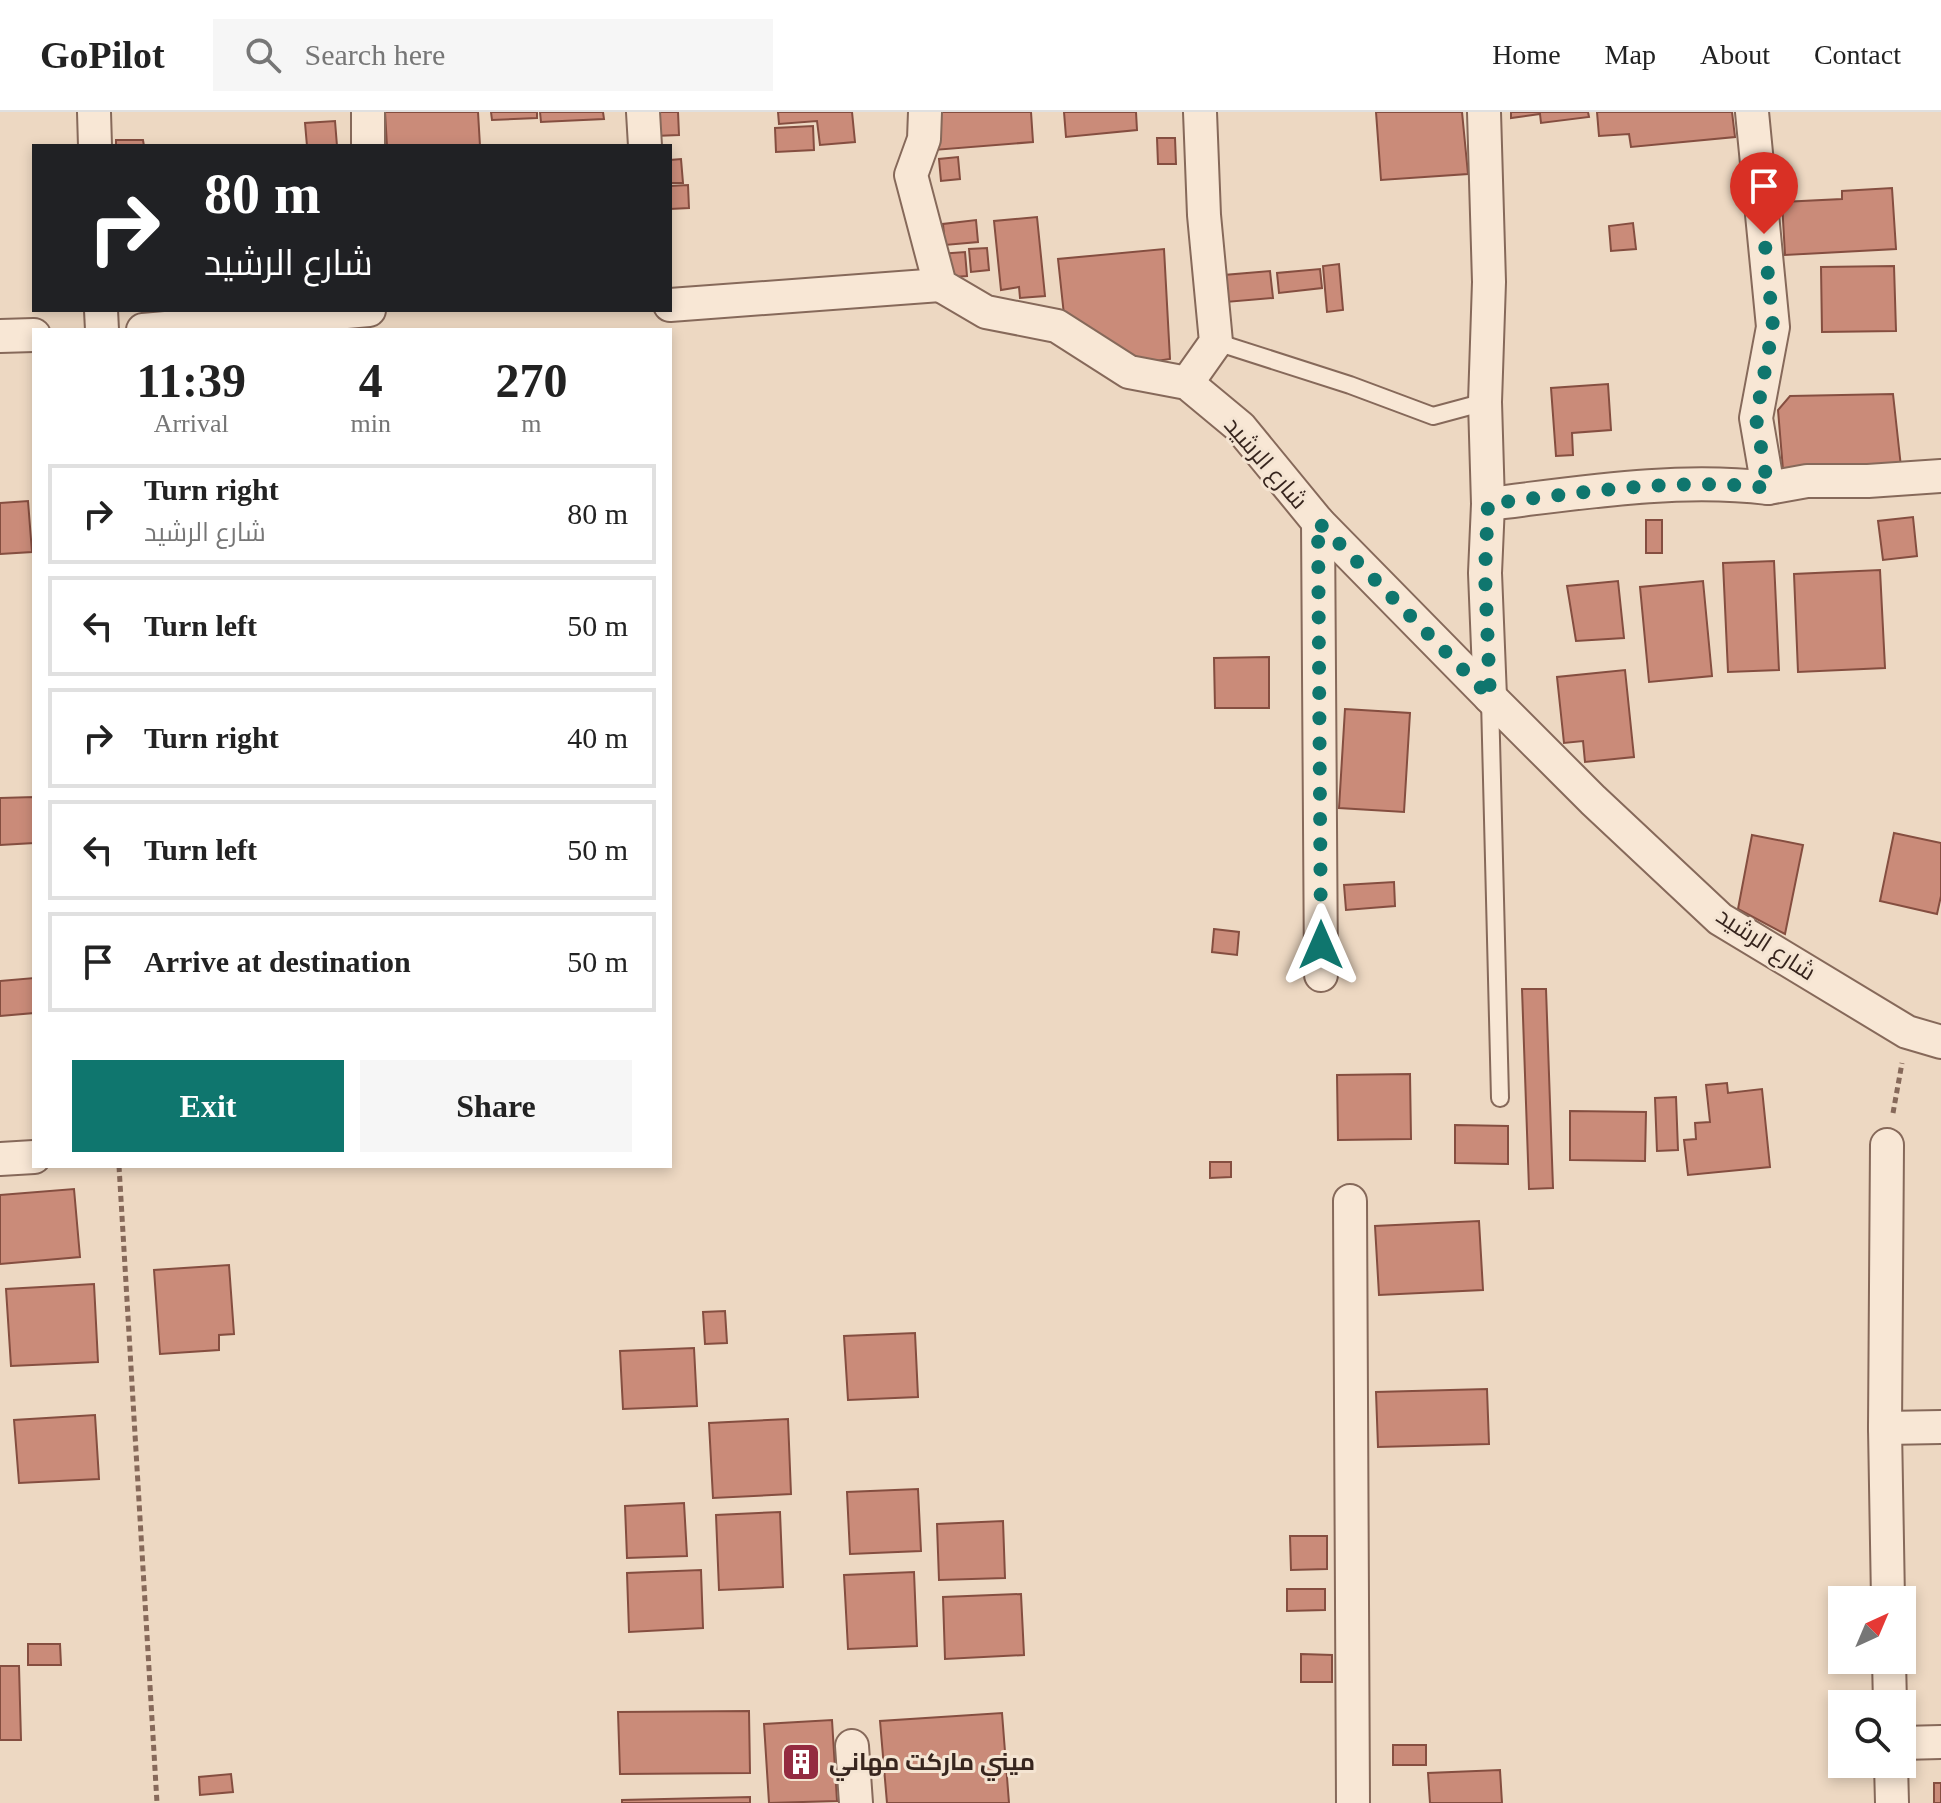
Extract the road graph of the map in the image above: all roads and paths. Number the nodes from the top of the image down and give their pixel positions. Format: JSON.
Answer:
{"nodes":[{"id":1,"x":94,"y":112,"type":"edge"},
{"id":2,"x":368,"y":112,"type":"edge"},
{"id":3,"x":643,"y":112,"type":"edge"},
{"id":4,"x":925,"y":112,"type":"edge"},
{"id":5,"x":1200,"y":112,"type":"edge"},
{"id":6,"x":1484,"y":112,"type":"edge"},
{"id":7,"x":1752,"y":112,"type":"edge"},
{"id":8,"x":95,"y":144,"type":"edge"},
{"id":9,"x":368,"y":144,"type":"edge"},
{"id":10,"x":645,"y":144,"type":"edge"},
{"id":11,"x":940,"y":285,"type":"junction"},
{"id":12,"x":672,"y":305,"type":"edge"},
{"id":13,"x":346,"y":312,"type":"edge"},
{"id":14,"x":166,"y":328,"type":"edge"},
{"id":15,"x":32,"y":335,"type":"edge"},
{"id":16,"x":0,"y":336,"type":"edge"},
{"id":17,"x":1216,"y":342,"type":"junction"},
{"id":18,"x":1187,"y":383,"type":"junction"},
{"id":19,"x":1485,"y":402,"type":"junction"},
{"id":20,"x":1941,"y":476,"type":"edge"},
{"id":21,"x":1768,"y":488,"type":"junction"},
{"id":22,"x":1488,"y":504,"type":"junction"},
{"id":23,"x":1318,"y":522,"type":"junction"},
{"id":24,"x":1490,"y":697,"type":"junction"},
{"id":25,"x":1321,"y":975,"type":"dead end"},
{"id":26,"x":1907,"y":1032,"type":"junction"},
{"id":27,"x":1941,"y":1042,"type":"edge"},
{"id":28,"x":1500,"y":1098,"type":"dead end"},
{"id":29,"x":1887,"y":1145,"type":"joint"},
{"id":30,"x":32,"y":1157,"type":"edge"},
{"id":31,"x":0,"y":1159,"type":"edge"},
{"id":32,"x":119,"y":1168,"type":"edge"},
{"id":33,"x":1350,"y":1201,"type":"dead end"},
{"id":34,"x":1941,"y":1427,"type":"edge"},
{"id":35,"x":1885,"y":1428,"type":"junction"},
{"id":36,"x":1888,"y":1586,"type":"edge"},
{"id":37,"x":1941,"y":1742,"type":"edge"},
{"id":38,"x":1916,"y":1743,"type":"edge"},
{"id":39,"x":852,"y":1746,"type":"dead end"},
{"id":40,"x":1891,"y":1778,"type":"edge"},
{"id":41,"x":157,"y":1803,"type":"edge"},
{"id":42,"x":856,"y":1803,"type":"edge"},
{"id":43,"x":1353,"y":1803,"type":"edge"},
{"id":44,"x":1892,"y":1803,"type":"edge"}],
"edges":[{"from":1,"to":8,"type":"street"},
{"from":2,"to":9,"type":"street"},
{"from":3,"to":10,"type":"street"},
{"from":4,"to":11,"type":"street"},
{"from":5,"to":17,"type":"street"},
{"from":6,"to":19,"type":"street"},
{"from":7,"to":21,"type":"street"},
{"from":11,"to":12,"type":"street"},
{"from":11,"to":18,"type":"street","name":"شارع الرشيد"},
{"from":13,"to":14,"type":"street"},
{"from":15,"to":16,"type":"street"},
{"from":17,"to":18,"type":"street"},
{"from":17,"to":19,"type":"lane"},
{"from":18,"to":23,"type":"street","name":"شارع الرشيد"},
{"from":19,"to":22,"type":"street"},
{"from":20,"to":21,"type":"street"},
{"from":21,"to":22,"type":"street"},
{"from":22,"to":24,"type":"street"},
{"from":23,"to":24,"type":"street","name":"شارع الرشيد"},
{"from":23,"to":25,"type":"street"},
{"from":24,"to":26,"type":"street","name":"شارع الرشيد"},
{"from":24,"to":28,"type":"lane"},
{"from":26,"to":27,"type":"street","name":"شارع الرشيد"},
{"from":26,"to":29,"type":"path"},
{"from":29,"to":35,"type":"street"},
{"from":30,"to":31,"type":"street"},
{"from":32,"to":41,"type":"path"},
{"from":33,"to":43,"type":"street"},
{"from":34,"to":35,"type":"street"},
{"from":35,"to":36,"type":"street"},
{"from":37,"to":38,"type":"street"},
{"from":39,"to":42,"type":"street"},
{"from":40,"to":44,"type":"street"}]}
